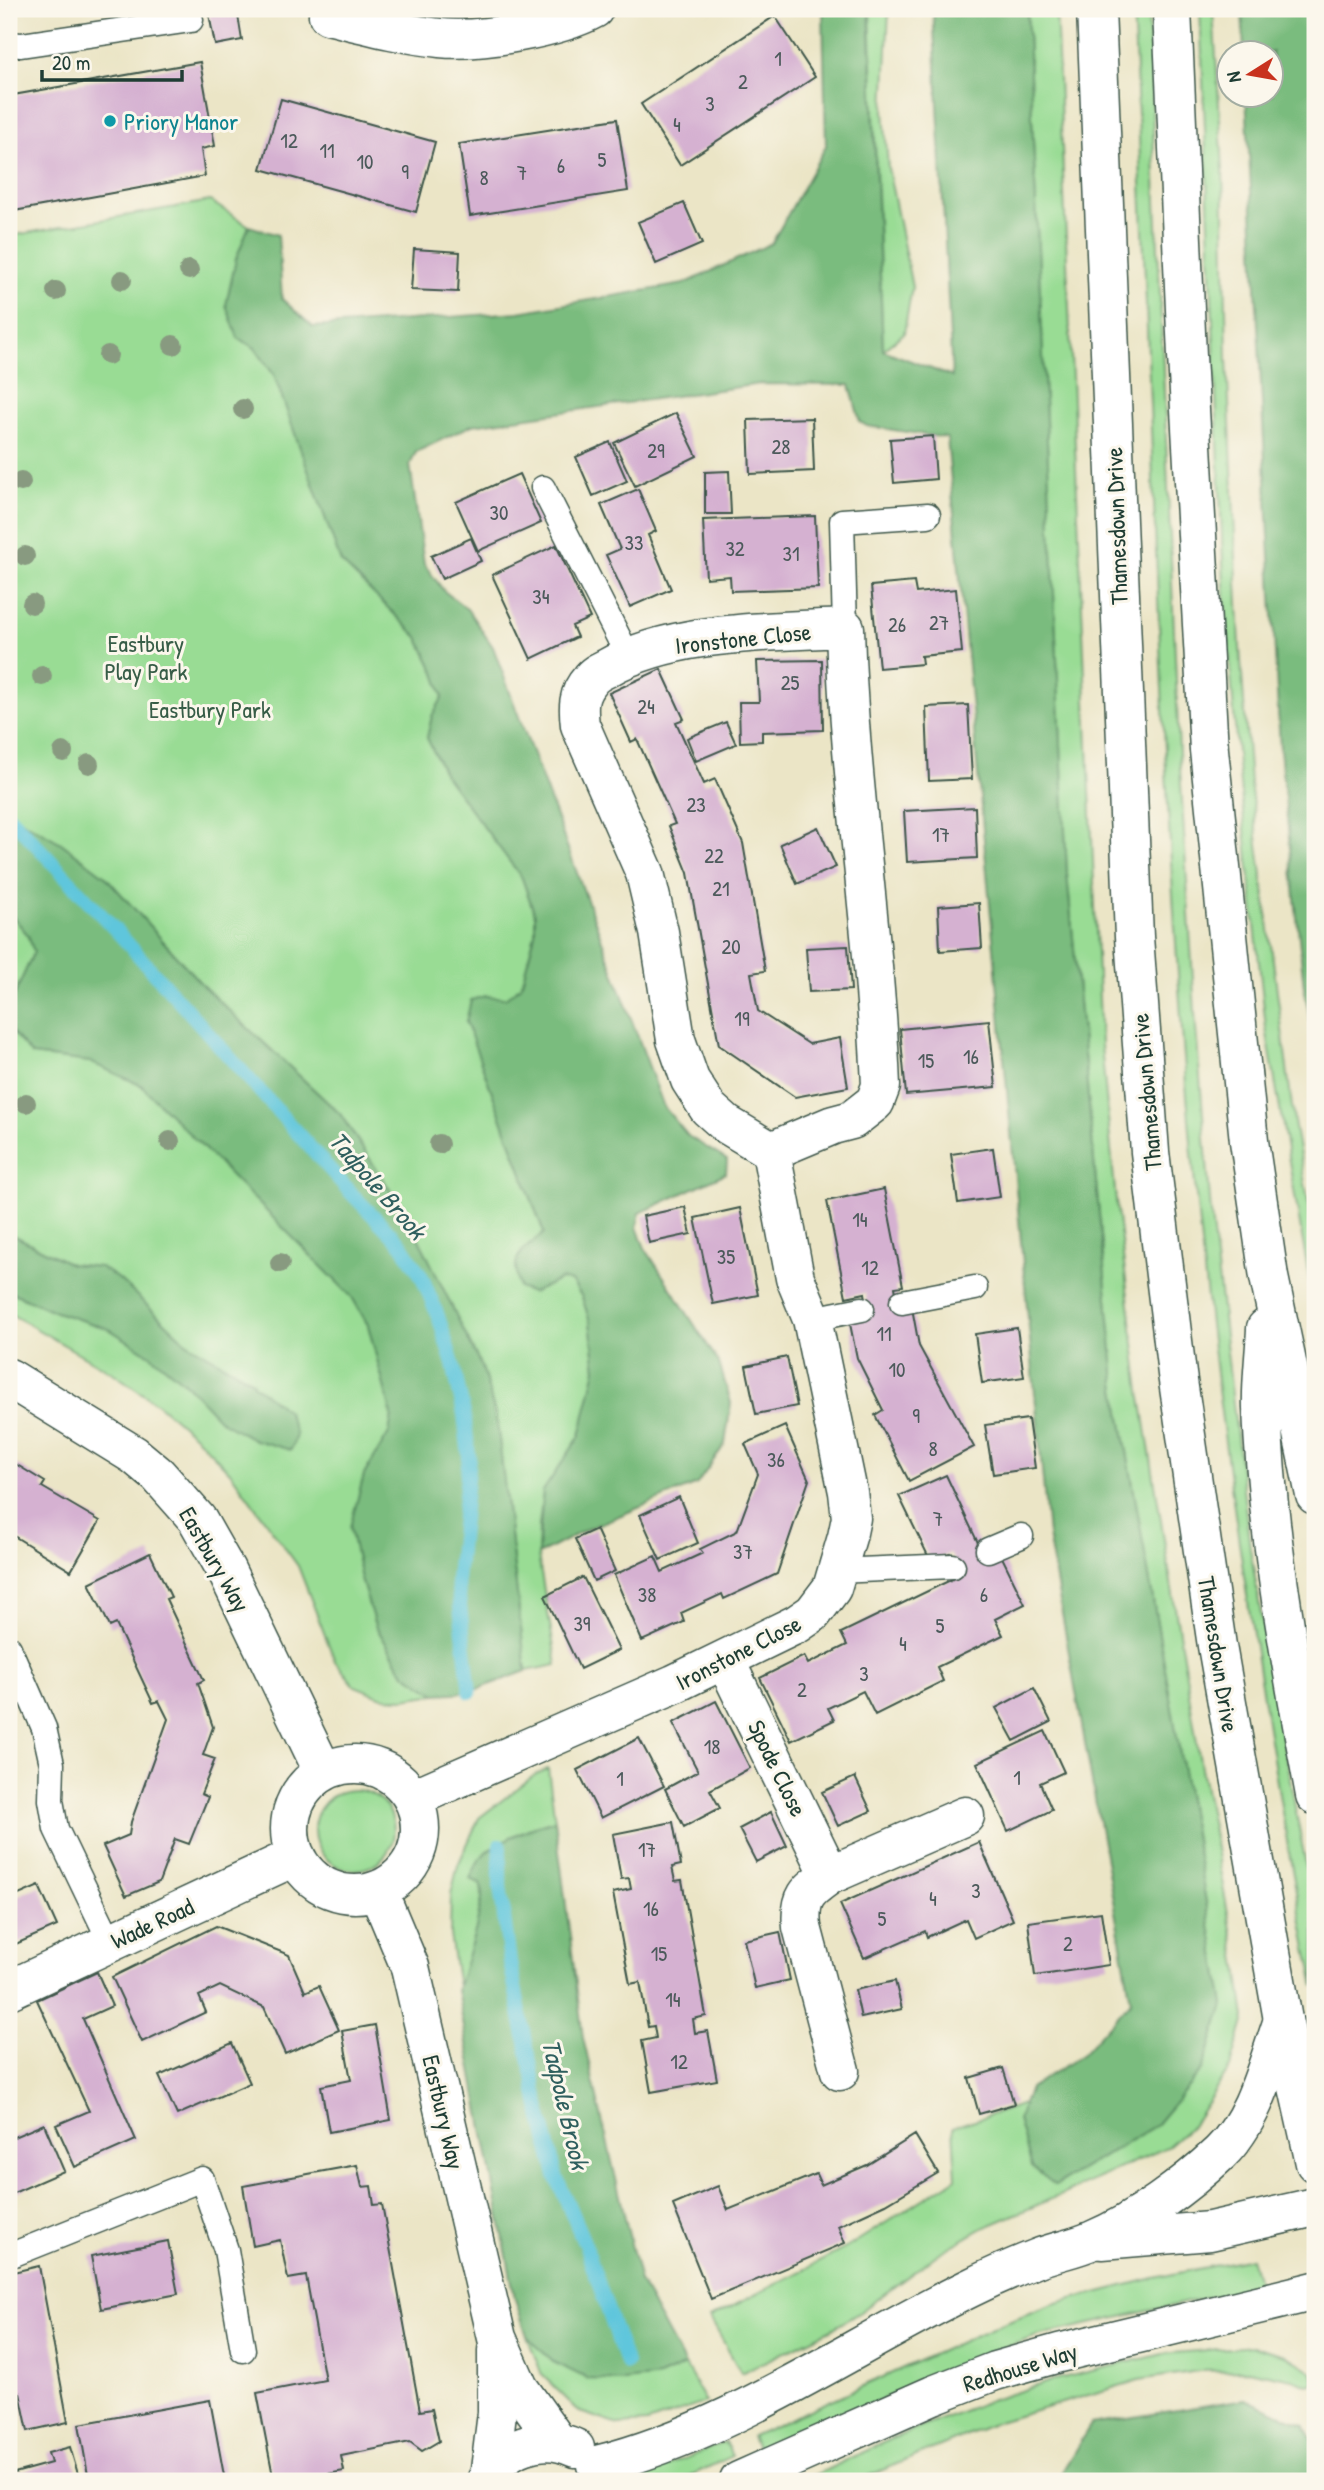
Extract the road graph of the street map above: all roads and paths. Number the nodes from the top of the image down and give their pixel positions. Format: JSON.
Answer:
{"nodes":[{"id":1,"x":594,"y":9,"type":"edge"},
{"id":2,"x":1096,"y":9,"type":"edge"},
{"id":3,"x":1172,"y":9,"type":"edge"},
{"id":4,"x":328,"y":15,"type":"dead end"},
{"id":5,"x":191,"y":20,"type":"dead end"},
{"id":6,"x":511,"y":21,"type":"edge"},
{"id":7,"x":9,"y":44,"type":"edge"},
{"id":8,"x":543,"y":488,"type":"dead end"},
{"id":9,"x":928,"y":514,"type":"dead end"},
{"id":10,"x":845,"y":628,"type":"junction"},
{"id":11,"x":628,"y":656,"type":"junction"},
{"id":12,"x":771,"y":1151,"type":"junction"},
{"id":13,"x":1269,"y":1277,"type":"junction"},
{"id":14,"x":975,"y":1288,"type":"dead end"},
{"id":15,"x":902,"y":1301,"type":"dead end"},
{"id":16,"x":862,"y":1309,"type":"dead end"},
{"id":17,"x":812,"y":1319,"type":"junction"},
{"id":18,"x":9,"y":1378,"type":"edge"},
{"id":19,"x":1315,"y":1495,"type":"edge"},
{"id":20,"x":1021,"y":1535,"type":"dead end"},
{"id":21,"x":988,"y":1550,"type":"dead end"},
{"id":22,"x":953,"y":1566,"type":"dead end"},
{"id":23,"x":836,"y":1571,"type":"junction"},
{"id":24,"x":9,"y":1648,"type":"edge"},
{"id":25,"x":725,"y":1660,"type":"junction"},
{"id":26,"x":323,"y":1772,"type":"junction"},
{"id":27,"x":1315,"y":1795,"type":"edge"},
{"id":28,"x":414,"y":1798,"type":"junction"},
{"id":29,"x":965,"y":1815,"type":"dead end"},
{"id":30,"x":296,"y":1856,"type":"junction"},
{"id":31,"x":830,"y":1875,"type":"junction"},
{"id":32,"x":378,"y":1891,"type":"junction"},
{"id":33,"x":111,"y":1943,"type":"junction"},
{"id":34,"x":9,"y":1990,"type":"edge"},
{"id":35,"x":1283,"y":2020,"type":"junction"},
{"id":36,"x":840,"y":2071,"type":"dead end"},
{"id":37,"x":1315,"y":2163,"type":"edge"},
{"id":38,"x":1315,"y":2207,"type":"edge"},
{"id":39,"x":1093,"y":2240,"type":"junction"},
{"id":40,"x":9,"y":2256,"type":"edge"},
{"id":41,"x":1315,"y":2291,"type":"edge"},
{"id":42,"x":497,"y":2338,"type":"junction"},
{"id":43,"x":243,"y":2350,"type":"dead end"},
{"id":44,"x":556,"y":2440,"type":"junction"},
{"id":45,"x":602,"y":2473,"type":"edge"},
{"id":46,"x":488,"y":2476,"type":"edge"},
{"id":47,"x":738,"y":2481,"type":"edge"}],
"edges":[{"from":1,"to":6,"type":"street"},
{"from":2,"to":35,"type":"street","name":"Thamesdown Drive"},
{"from":3,"to":13,"type":"street"},
{"from":4,"to":6,"type":"street"},
{"from":5,"to":7,"type":"lane"},
{"from":8,"to":11,"type":"lane"},
{"from":9,"to":10,"type":"lane"},
{"from":10,"to":11,"type":"street","name":"Ironstone Close"},
{"from":10,"to":12,"type":"street","name":"Ironstone Close"},
{"from":11,"to":12,"type":"street","name":"Ironstone Close"},
{"from":12,"to":17,"type":"street","name":"Ironstone Close"},
{"from":13,"to":19,"type":"street"},
{"from":13,"to":27,"type":"street"},
{"from":14,"to":15,"type":"lane"},
{"from":16,"to":17,"type":"lane"},
{"from":17,"to":23,"type":"street","name":"Ironstone Close"},
{"from":18,"to":26,"type":"street","name":"Eastbury Way"},
{"from":20,"to":21,"type":"lane"},
{"from":22,"to":23,"type":"lane"},
{"from":23,"to":25,"type":"street","name":"Ironstone Close"},
{"from":24,"to":33,"type":"lane"},
{"from":25,"to":28,"type":"street","name":"Ironstone Close"},
{"from":25,"to":31,"type":"street","name":"Spode Close"},
{"from":26,"to":28,"type":"street"},
{"from":26,"to":30,"type":"street"},
{"from":28,"to":32,"type":"street"},
{"from":29,"to":31,"type":"street"},
{"from":30,"to":32,"type":"street"},
{"from":30,"to":33,"type":"street","name":"Wade Road"},
{"from":31,"to":36,"type":"street"},
{"from":32,"to":42,"type":"street","name":"Eastbury Way"},
{"from":33,"to":34,"type":"street","name":"Wade Road"},
{"from":35,"to":37,"type":"street","name":"Thamesdown Drive"},
{"from":35,"to":39,"type":"street"},
{"from":38,"to":39,"type":"street"},
{"from":39,"to":45,"type":"street"},
{"from":40,"to":43,"type":"lane"},
{"from":41,"to":47,"type":"street","name":"Redhouse Way"},
{"from":42,"to":44,"type":"street","name":"Eastbury Way"},
{"from":42,"to":46,"type":"street","name":"Eastbury Way"},
{"from":44,"to":45,"type":"street"},
{"from":44,"to":46,"type":"street"}]}
